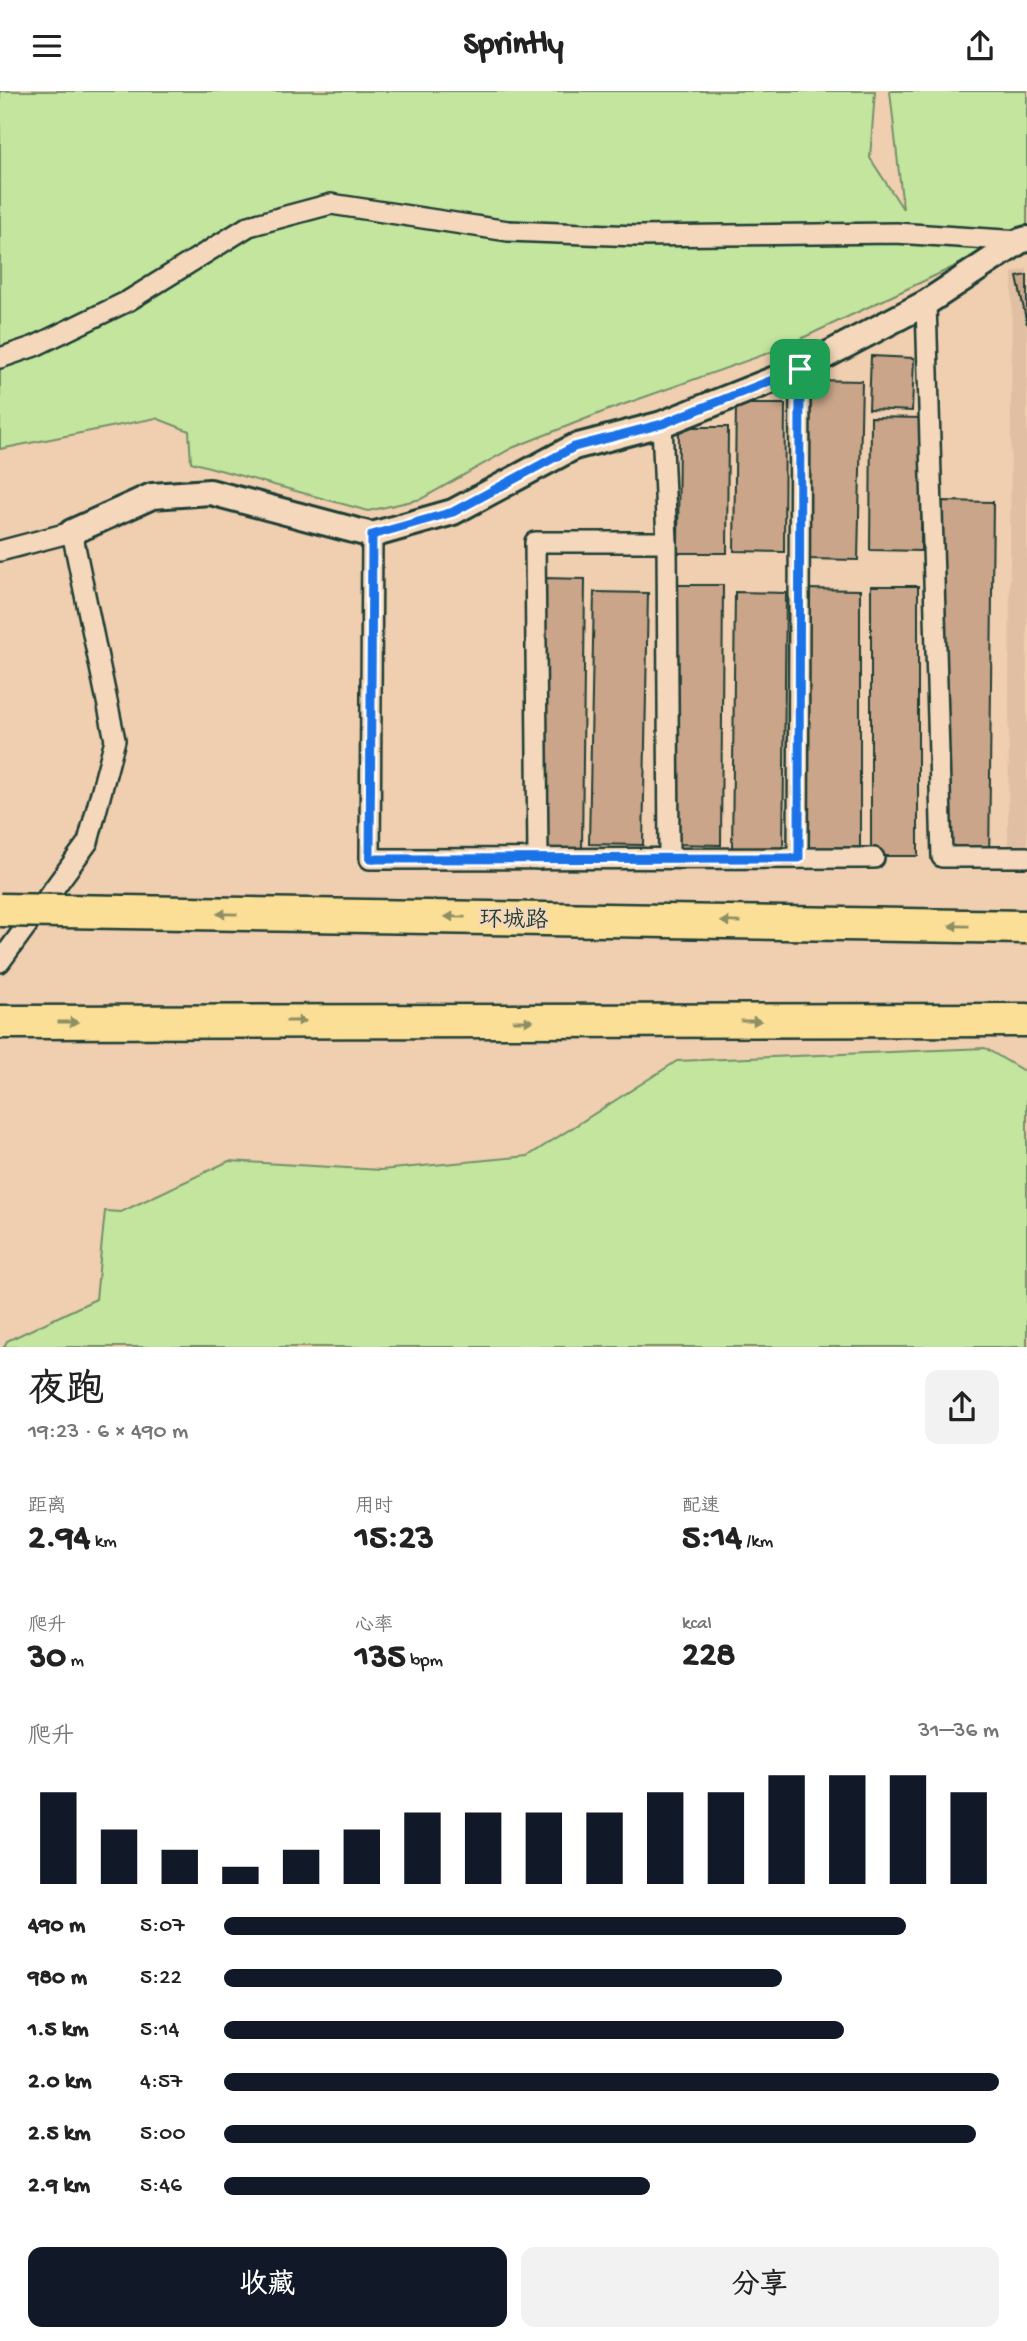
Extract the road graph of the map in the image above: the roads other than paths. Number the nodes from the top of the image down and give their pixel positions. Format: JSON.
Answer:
{"nodes":[{"id":1,"x":1024,"y":240,"type":"edge"},
{"id":2,"x":926,"y":303,"type":"junction"},
{"id":3,"x":0,"y":358,"type":"edge"},
{"id":4,"x":800,"y":369,"type":"junction"},
{"id":5,"x":662,"y":424,"type":"junction"},
{"id":6,"x":72,"y":532,"type":"junction"},
{"id":7,"x":372,"y":535,"type":"junction"},
{"id":8,"x":667,"y":542,"type":"junction"},
{"id":9,"x":0,"y":551,"type":"edge"},
{"id":10,"x":1027,"y":857,"type":"edge"},
{"id":11,"x":799,"y":858,"type":"junction"},
{"id":12,"x":874,"y":858,"type":"dead end"},
{"id":13,"x":538,"y":859,"type":"junction"},
{"id":14,"x":669,"y":859,"type":"junction"},
{"id":15,"x":0,"y":910,"type":"edge"},
{"id":16,"x":1027,"y":927,"type":"edge"},
{"id":17,"x":0,"y":962,"type":"edge"},
{"id":18,"x":1027,"y":1020,"type":"edge"},
{"id":19,"x":0,"y":1022,"type":"edge"}],
"edges":[{"from":1,"to":2,"type":"street"},
{"from":1,"to":3,"type":"street"},
{"from":2,"to":4,"type":"street"},
{"from":2,"to":10,"type":"street"},
{"from":4,"to":5,"type":"street"},
{"from":4,"to":11,"type":"street"},
{"from":5,"to":7,"type":"street"},
{"from":5,"to":8,"type":"street"},
{"from":6,"to":7,"type":"street"},
{"from":6,"to":9,"type":"street"},
{"from":6,"to":17,"type":"street"},
{"from":7,"to":13,"type":"street"},
{"from":8,"to":13,"type":"street"},
{"from":8,"to":14,"type":"street"},
{"from":11,"to":12,"type":"street"},
{"from":11,"to":14,"type":"street"},
{"from":13,"to":14,"type":"street"},
{"from":16,"to":15,"type":"main road","name":"环城路","one_way":true,"bridge":true},
{"from":19,"to":18,"type":"main road","one_way":true}]}
